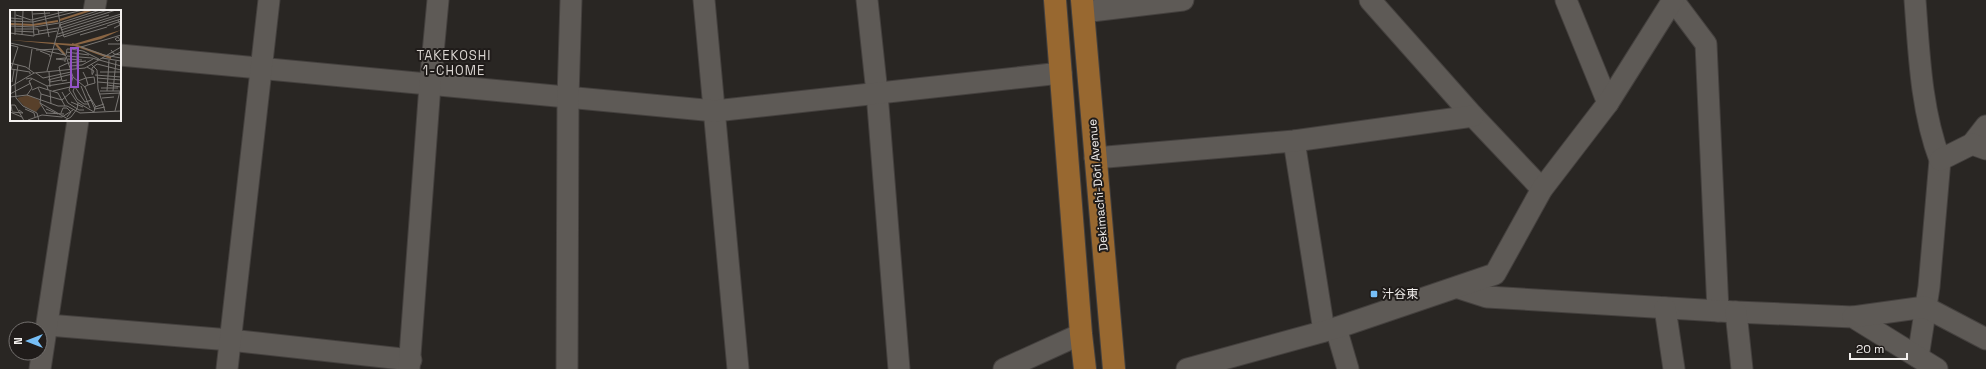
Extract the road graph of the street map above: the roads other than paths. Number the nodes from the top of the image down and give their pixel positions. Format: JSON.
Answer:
{"nodes":[{"id":1,"x":96,"y":0,"type":"edge"},
{"id":2,"x":270,"y":0,"type":"edge"},
{"id":3,"x":438,"y":0,"type":"edge"},
{"id":4,"x":571,"y":0,"type":"edge"},
{"id":5,"x":704,"y":0,"type":"edge"},
{"id":6,"x":868,"y":0,"type":"edge"},
{"id":7,"x":1183,"y":0,"type":"edge"},
{"id":8,"x":1370,"y":0,"type":"edge"},
{"id":9,"x":1566,"y":0,"type":"edge"},
{"id":10,"x":1673,"y":0,"type":"edge"},
{"id":11,"x":1916,"y":0,"type":"edge"},
{"id":12,"x":1056,"y":4,"type":"edge"},
{"id":13,"x":1083,"y":6,"type":"edge"},
{"id":14,"x":94,"y":10,"type":"edge"},
{"id":15,"x":121,"y":55,"type":"edge"},
{"id":16,"x":261,"y":69,"type":"junction"},
{"id":17,"x":1061,"y":73,"type":"junction"},
{"id":18,"x":430,"y":85,"type":"junction"},
{"id":19,"x":877,"y":93,"type":"junction"},
{"id":20,"x":568,"y":98,"type":"junction"},
{"id":21,"x":1608,"y":103,"type":"junction"},
{"id":22,"x":714,"y":111,"type":"junction"},
{"id":23,"x":1473,"y":116,"type":"junction"},
{"id":24,"x":78,"y":121,"type":"edge"},
{"id":25,"x":1986,"y":126,"type":"edge"},
{"id":26,"x":1294,"y":140,"type":"junction"},
{"id":27,"x":1977,"y":146,"type":"edge"},
{"id":28,"x":1095,"y":158,"type":"junction"},
{"id":29,"x":1940,"y":160,"type":"junction"},
{"id":30,"x":1542,"y":189,"type":"junction"},
{"id":31,"x":1459,"y":288,"type":"junction"},
{"id":32,"x":1925,"y":307,"type":"junction"},
{"id":33,"x":1665,"y":308,"type":"junction"},
{"id":34,"x":1727,"y":312,"type":"junction"},
{"id":35,"x":1853,"y":317,"type":"junction"},
{"id":36,"x":48,"y":326,"type":"joint"},
{"id":37,"x":1330,"y":329,"type":"junction"},
{"id":38,"x":1081,"y":334,"type":"junction"},
{"id":39,"x":1986,"y":339,"type":"edge"},
{"id":40,"x":230,"y":340,"type":"junction"},
{"id":41,"x":1918,"y":357,"type":"junction"},
{"id":42,"x":410,"y":364,"type":"edge"},
{"id":43,"x":1197,"y":367,"type":"edge"},
{"id":44,"x":227,"y":369,"type":"edge"},
{"id":45,"x":567,"y":369,"type":"edge"},
{"id":46,"x":738,"y":369,"type":"edge"},
{"id":47,"x":899,"y":369,"type":"edge"},
{"id":48,"x":1004,"y":369,"type":"edge"},
{"id":49,"x":1085,"y":369,"type":"edge"},
{"id":50,"x":1114,"y":369,"type":"edge"},
{"id":51,"x":1348,"y":369,"type":"edge"},
{"id":52,"x":1674,"y":369,"type":"edge"},
{"id":53,"x":1742,"y":369,"type":"edge"},
{"id":54,"x":1937,"y":369,"type":"edge"}],
"edges":[{"from":1,"to":14,"type":"street"},
{"from":2,"to":16,"type":"street"},
{"from":3,"to":18,"type":"street"},
{"from":4,"to":20,"type":"street"},
{"from":5,"to":22,"type":"street"},
{"from":6,"to":19,"type":"street"},
{"from":7,"to":13,"type":"street"},
{"from":8,"to":23,"type":"street"},
{"from":9,"to":21,"type":"street"},
{"from":10,"to":21,"type":"street"},
{"from":10,"to":34,"type":"street"},
{"from":11,"to":29,"type":"street"},
{"from":12,"to":17,"type":"main road"},
{"from":13,"to":28,"type":"main road","name":"Dekimachi-Dōri Avenue"},
{"from":15,"to":16,"type":"street"},
{"from":16,"to":18,"type":"street"},
{"from":16,"to":40,"type":"street"},
{"from":17,"to":19,"type":"street"},
{"from":17,"to":38,"type":"main road"},
{"from":18,"to":20,"type":"street"},
{"from":18,"to":42,"type":"street"},
{"from":19,"to":22,"type":"street"},
{"from":19,"to":47,"type":"street"},
{"from":20,"to":22,"type":"street"},
{"from":20,"to":45,"type":"street"},
{"from":21,"to":30,"type":"street"},
{"from":22,"to":46,"type":"street"},
{"from":23,"to":26,"type":"street"},
{"from":23,"to":30,"type":"street"},
{"from":24,"to":36,"type":"street"},
{"from":25,"to":27,"type":"street"},
{"from":26,"to":28,"type":"street"},
{"from":26,"to":37,"type":"street"},
{"from":27,"to":29,"type":"street"},
{"from":28,"to":50,"type":"main road","name":"Dekimachi-Dōri Avenue"},
{"from":29,"to":32,"type":"street"},
{"from":30,"to":31,"type":"street"},
{"from":31,"to":33,"type":"street"},
{"from":31,"to":37,"type":"street"},
{"from":32,"to":35,"type":"street"},
{"from":32,"to":39,"type":"street"},
{"from":32,"to":41,"type":"street"},
{"from":33,"to":34,"type":"street"},
{"from":33,"to":52,"type":"street"},
{"from":34,"to":35,"type":"street"},
{"from":34,"to":53,"type":"street"},
{"from":35,"to":41,"type":"street"},
{"from":36,"to":40,"type":"street"},
{"from":37,"to":43,"type":"street"},
{"from":37,"to":51,"type":"street"},
{"from":38,"to":48,"type":"street"},
{"from":38,"to":49,"type":"main road"},
{"from":40,"to":42,"type":"street"},
{"from":40,"to":44,"type":"street"},
{"from":41,"to":54,"type":"street"}]}
